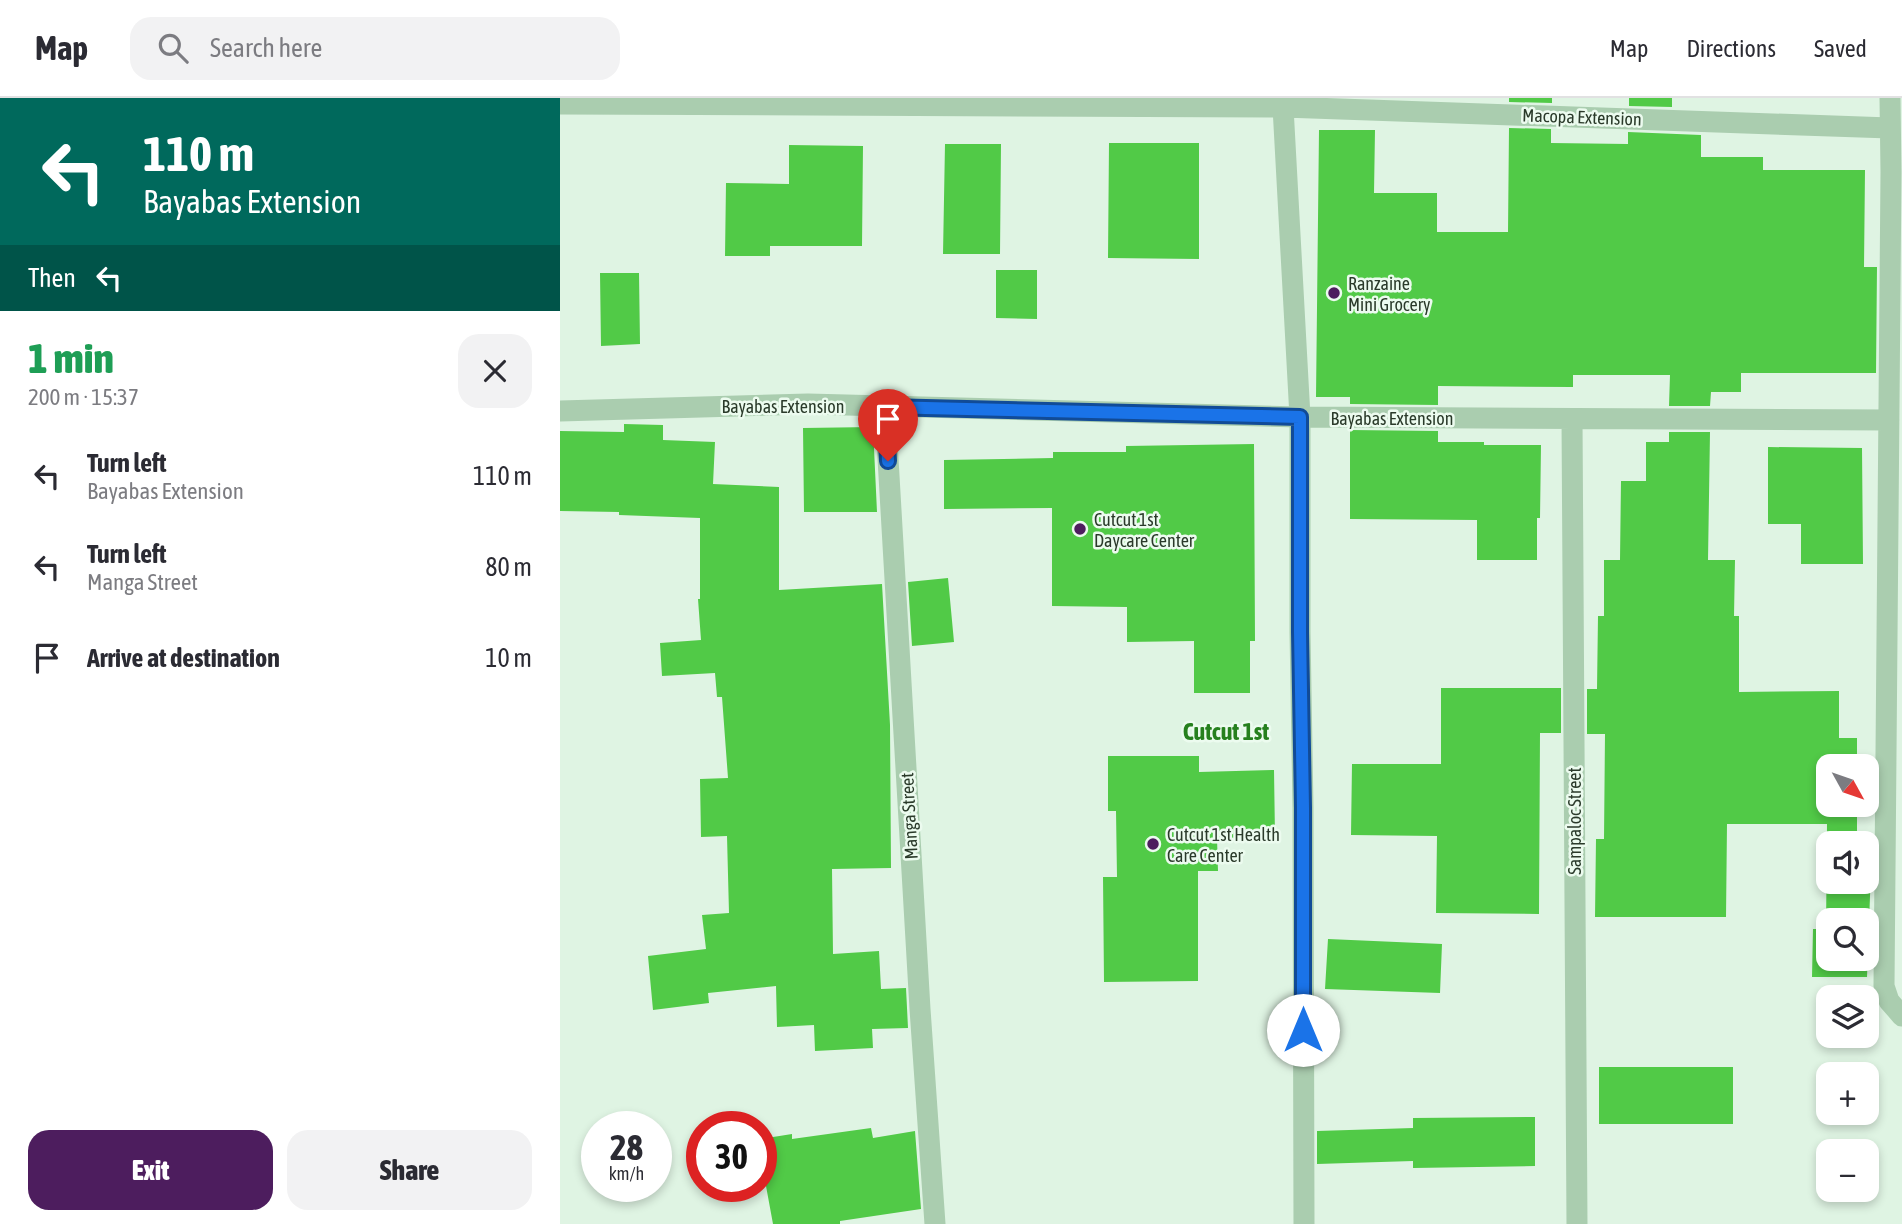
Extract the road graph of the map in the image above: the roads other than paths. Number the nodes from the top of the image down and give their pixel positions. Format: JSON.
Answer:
{"nodes":[{"id":1,"x":1890,"y":98,"type":"edge"},
{"id":2,"x":1284,"y":101,"type":"edge"},
{"id":3,"x":560,"y":104,"type":"edge"},
{"id":4,"x":1890,"y":128,"type":"junction"},
{"id":5,"x":885,"y":407,"type":"junction"},
{"id":6,"x":560,"y":411,"type":"edge"},
{"id":7,"x":1300,"y":417,"type":"junction"},
{"id":8,"x":1572,"y":419,"type":"junction"},
{"id":9,"x":1889,"y":420,"type":"junction"},
{"id":10,"x":1902,"y":1016,"type":"edge"},
{"id":11,"x":935,"y":1224,"type":"edge"},
{"id":12,"x":1304,"y":1224,"type":"edge"},
{"id":13,"x":1577,"y":1224,"type":"edge"}],
"edges":[{"from":1,"to":4,"type":"street"},
{"from":2,"to":3,"type":"street","name":"Macopa Extension"},
{"from":2,"to":4,"type":"street","name":"Macopa Extension"},
{"from":2,"to":7,"type":"street"},
{"from":4,"to":9,"type":"street"},
{"from":5,"to":6,"type":"street","name":"Bayabas Extension"},
{"from":5,"to":7,"type":"street","name":"Bayabas Extension"},
{"from":5,"to":11,"type":"street","name":"Manga Street"},
{"from":7,"to":8,"type":"street","name":"Bayabas Extension"},
{"from":7,"to":12,"type":"street"},
{"from":8,"to":9,"type":"street","name":"Bayabas Extension"},
{"from":8,"to":13,"type":"street","name":"Sampaloc Street"},
{"from":9,"to":10,"type":"street"}]}
